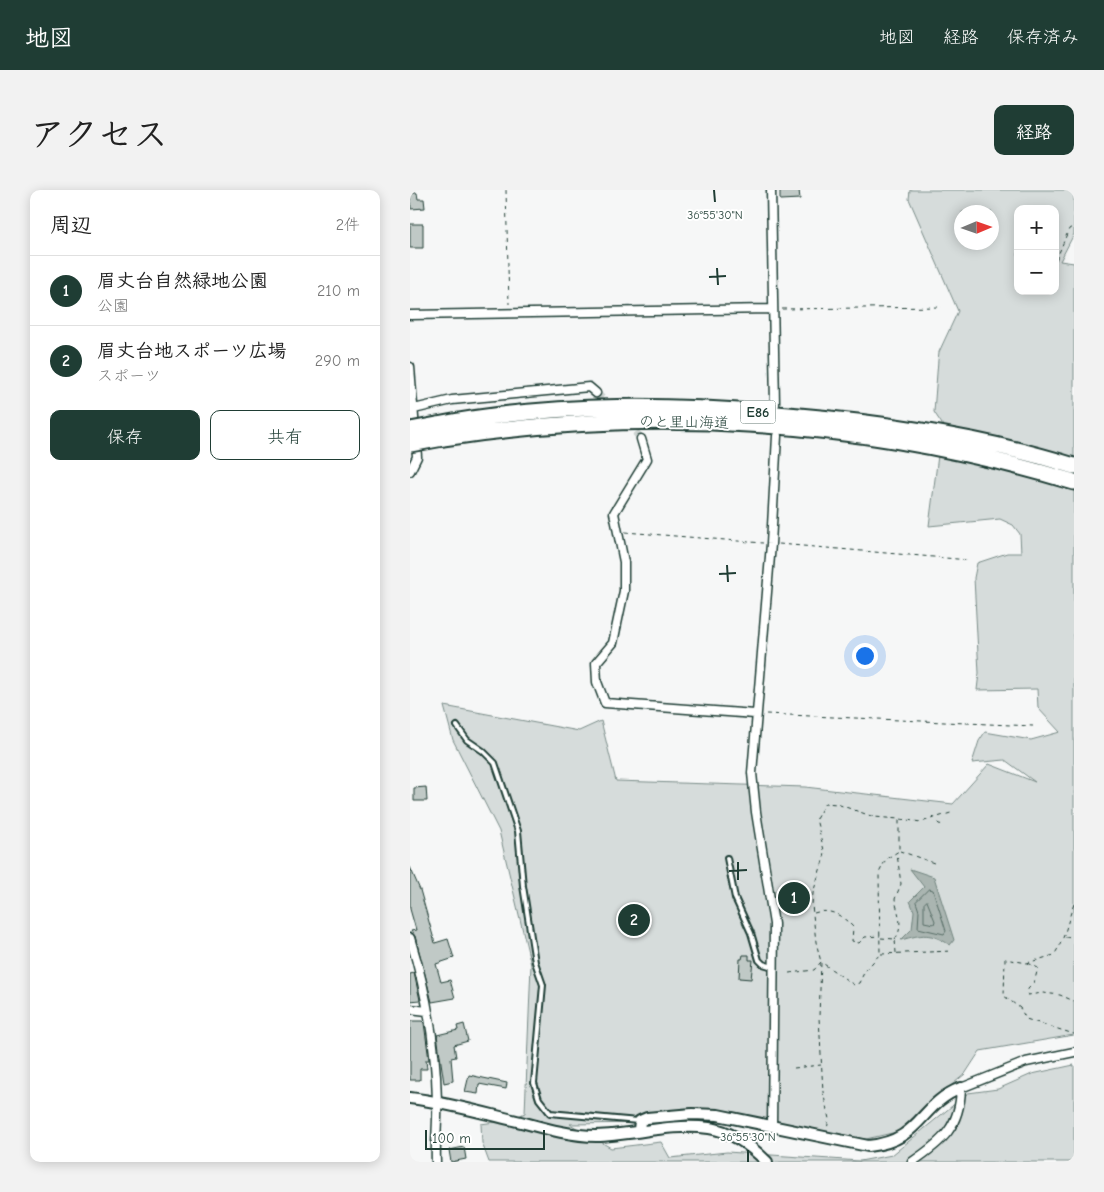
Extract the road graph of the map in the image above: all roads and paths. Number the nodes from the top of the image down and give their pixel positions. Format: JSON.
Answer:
{"nodes":[{"id":1,"x":506,"y":190,"type":"edge"},
{"id":2,"x":771,"y":190,"type":"edge"},
{"id":3,"x":1074,"y":226,"type":"edge"},
{"id":4,"x":1059,"y":253,"type":"edge"},
{"id":5,"x":942,"y":307,"type":"dead end"},
{"id":6,"x":773,"y":309,"type":"junction"},
{"id":7,"x":509,"y":315,"type":"junction"},
{"id":8,"x":410,"y":316,"type":"edge"},
{"id":9,"x":410,"y":367,"type":"edge"},
{"id":10,"x":596,"y":393,"type":"tunnel mouth"},
{"id":11,"x":776,"y":404,"type":"dead end"},
{"id":12,"x":414,"y":410,"type":"junction"},
{"id":13,"x":410,"y":430,"type":"edge"},
{"id":14,"x":440,"y":431,"type":"junction"},
{"id":15,"x":777,"y":436,"type":"dead end"},
{"id":16,"x":640,"y":439,"type":"tunnel mouth"},
{"id":17,"x":410,"y":444,"type":"edge"},
{"id":18,"x":1074,"y":466,"type":"edge"},
{"id":19,"x":410,"y":471,"type":"edge"},
{"id":20,"x":1074,"y":482,"type":"edge"},
{"id":21,"x":619,"y":531,"type":"junction"},
{"id":22,"x":771,"y":544,"type":"junction"},
{"id":23,"x":969,"y":560,"type":"dead end"},
{"id":24,"x":755,"y":714,"type":"junction"},
{"id":25,"x":457,"y":726,"type":"dead end"},
{"id":26,"x":1033,"y":726,"type":"dead end"},
{"id":27,"x":954,"y":812,"type":"dead end"},
{"id":28,"x":932,"y":817,"type":"junction"},
{"id":29,"x":899,"y":819,"type":"junction"},
{"id":30,"x":945,"y":825,"type":"dead end"},
{"id":31,"x":899,"y":851,"type":"junction"},
{"id":32,"x":896,"y":853,"type":"junction"},
{"id":33,"x":727,"y":858,"type":"dead end"},
{"id":34,"x":934,"y":863,"type":"dead end"},
{"id":35,"x":1074,"y":904,"type":"edge"},
{"id":36,"x":813,"y":914,"type":"junction"},
{"id":37,"x":1074,"y":936,"type":"edge"},
{"id":38,"x":880,"y":937,"type":"junction"},
{"id":39,"x":1065,"y":937,"type":"junction"},
{"id":40,"x":410,"y":938,"type":"edge"},
{"id":41,"x":895,"y":939,"type":"junction"},
{"id":42,"x":952,"y":951,"type":"dead end"},
{"id":43,"x":880,"y":954,"type":"junction"},
{"id":44,"x":896,"y":954,"type":"junction"},
{"id":45,"x":821,"y":962,"type":"junction"},
{"id":46,"x":1027,"y":963,"type":"junction"},
{"id":47,"x":773,"y":967,"type":"junction"},
{"id":48,"x":789,"y":973,"type":"dead end"},
{"id":49,"x":1074,"y":1001,"type":"edge"},
{"id":50,"x":410,"y":1009,"type":"edge"},
{"id":51,"x":427,"y":1010,"type":"junction"},
{"id":52,"x":1074,"y":1034,"type":"edge"},
{"id":53,"x":1074,"y":1052,"type":"edge"},
{"id":54,"x":821,"y":1064,"type":"junction"},
{"id":55,"x":794,"y":1068,"type":"dead end"},
{"id":56,"x":961,"y":1088,"type":"junction"},
{"id":57,"x":410,"y":1098,"type":"edge"},
{"id":58,"x":437,"y":1101,"type":"junction"},
{"id":59,"x":640,"y":1126,"type":"junction"},
{"id":60,"x":772,"y":1127,"type":"junction"},
{"id":61,"x":825,"y":1138,"type":"junction"},
{"id":62,"x":436,"y":1162,"type":"edge"},
{"id":63,"x":766,"y":1162,"type":"edge"},
{"id":64,"x":912,"y":1162,"type":"edge"}],
"edges":[{"from":1,"to":7,"type":"path"},
{"from":2,"to":6,"type":"street"},
{"from":3,"to":4,"type":"path"},
{"from":5,"to":6,"type":"path"},
{"from":6,"to":7,"type":"street"},
{"from":6,"to":11,"type":"street"},
{"from":7,"to":8,"type":"street"},
{"from":9,"to":12,"type":"street"},
{"from":10,"to":12,"type":"street"},
{"from":12,"to":19,"type":"street"},
{"from":13,"to":14,"type":"highway","name":"のと里山海道","number":"E86","bridge":true},
{"from":14,"to":17,"type":"highway","name":"のと里山海道","number":"E86","bridge":true},
{"from":14,"to":18,"type":"highway","name":"のと里山海道","number":"E86"},
{"from":14,"to":20,"type":"highway","name":"のと里山海道","number":"E86"},
{"from":15,"to":22,"type":"street"},
{"from":16,"to":21,"type":"street"},
{"from":21,"to":22,"type":"path"},
{"from":21,"to":24,"type":"street"},
{"from":22,"to":23,"type":"path"},
{"from":22,"to":24,"type":"street"},
{"from":24,"to":26,"type":"path"},
{"from":24,"to":47,"type":"street"},
{"from":25,"to":59,"type":"lane"},
{"from":27,"to":28,"type":"path"},
{"from":28,"to":29,"type":"path"},
{"from":28,"to":30,"type":"path"},
{"from":29,"to":31,"type":"path"},
{"from":29,"to":36,"type":"path"},
{"from":31,"to":32,"type":"path"},
{"from":31,"to":34,"type":"path"},
{"from":32,"to":38,"type":"path"},
{"from":32,"to":41,"type":"path"},
{"from":33,"to":47,"type":"lane"},
{"from":35,"to":39,"type":"path"},
{"from":36,"to":38,"type":"path"},
{"from":36,"to":45,"type":"path"},
{"from":37,"to":39,"type":"path"},
{"from":38,"to":41,"type":"path"},
{"from":38,"to":43,"type":"path"},
{"from":39,"to":46,"type":"path"},
{"from":40,"to":51,"type":"street"},
{"from":41,"to":44,"type":"path"},
{"from":42,"to":44,"type":"path"},
{"from":43,"to":44,"type":"path"},
{"from":43,"to":45,"type":"path"},
{"from":45,"to":48,"type":"path"},
{"from":45,"to":54,"type":"path"},
{"from":46,"to":49,"type":"path"},
{"from":46,"to":52,"type":"path"},
{"from":47,"to":60,"type":"street"},
{"from":50,"to":51,"type":"street"},
{"from":51,"to":58,"type":"street"},
{"from":53,"to":56,"type":"street"},
{"from":54,"to":55,"type":"path"},
{"from":54,"to":61,"type":"path"},
{"from":56,"to":61,"type":"street"},
{"from":56,"to":64,"type":"street"},
{"from":57,"to":58,"type":"street"},
{"from":58,"to":59,"type":"street"},
{"from":58,"to":62,"type":"street"},
{"from":59,"to":60,"type":"street"},
{"from":59,"to":63,"type":"street"},
{"from":60,"to":61,"type":"street"}]}
